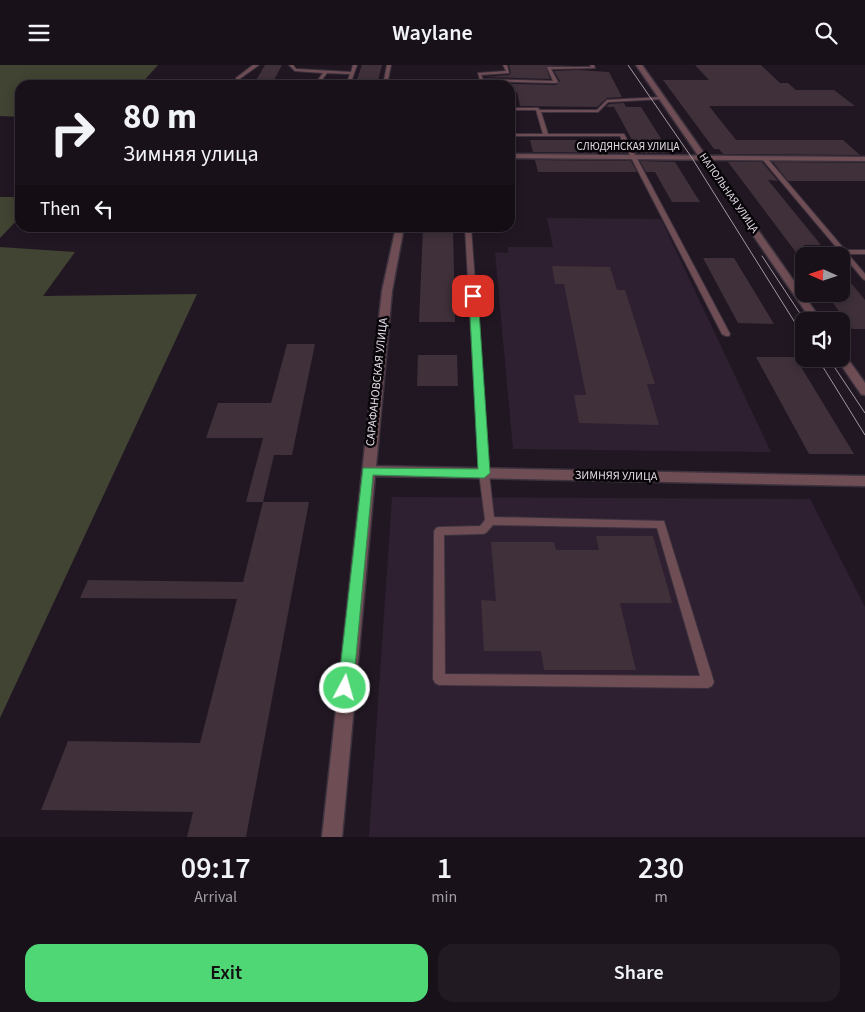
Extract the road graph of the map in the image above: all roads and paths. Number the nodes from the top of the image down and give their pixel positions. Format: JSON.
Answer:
{"nodes":[{"id":1,"x":257,"y":65,"type":"edge"},
{"id":2,"x":291,"y":65,"type":"edge"},
{"id":3,"x":355,"y":65,"type":"edge"},
{"id":4,"x":389,"y":65,"type":"edge"},
{"id":5,"x":505,"y":65,"type":"edge"},
{"id":6,"x":592,"y":65,"type":"edge"},
{"id":7,"x":639,"y":65,"type":"edge"},
{"id":8,"x":326,"y":72,"type":"junction"},
{"id":9,"x":352,"y":73,"type":"junction"},
{"id":10,"x":237,"y":79,"type":"dead end"},
{"id":11,"x":320,"y":80,"type":"edge"},
{"id":12,"x":350,"y":80,"type":"edge"},
{"id":13,"x":386,"y":80,"type":"edge"},
{"id":14,"x":482,"y":80,"type":"edge"},
{"id":15,"x":515,"y":80,"type":"edge"},
{"id":16,"x":662,"y":98,"type":"junction"},
{"id":17,"x":515,"y":109,"type":"edge"},
{"id":18,"x":539,"y":111,"type":"junction"},
{"id":19,"x":515,"y":135,"type":"edge"},
{"id":20,"x":546,"y":135,"type":"junction"},
{"id":21,"x":515,"y":156,"type":"edge"},
{"id":22,"x":634,"y":158,"type":"junction"},
{"id":23,"x":705,"y":158,"type":"junction"},
{"id":24,"x":764,"y":158,"type":"junction"},
{"id":25,"x":865,"y":159,"type":"edge"},
{"id":26,"x":399,"y":232,"type":"edge"},
{"id":27,"x":468,"y":232,"type":"edge"},
{"id":28,"x":839,"y":247,"type":"edge"},
{"id":29,"x":850,"y":251,"type":"edge"},
{"id":30,"x":865,"y":252,"type":"edge"},
{"id":31,"x":850,"y":260,"type":"edge"},
{"id":32,"x":865,"y":278,"type":"edge"},
{"id":33,"x":811,"y":312,"type":"edge"},
{"id":34,"x":726,"y":334,"type":"dead end"},
{"id":35,"x":848,"y":367,"type":"edge"},
{"id":36,"x":865,"y":391,"type":"edge"},
{"id":37,"x":368,"y":471,"type":"junction"},
{"id":38,"x":484,"y":473,"type":"junction"},
{"id":39,"x":865,"y":481,"type":"edge"},
{"id":40,"x":490,"y":521,"type":"junction"},
{"id":41,"x":332,"y":837,"type":"edge"}],
"edges":[{"from":1,"to":10,"type":"lane"},
{"from":2,"to":8,"type":"lane"},
{"from":3,"to":9,"type":"lane"},
{"from":4,"to":13,"type":"lane"},
{"from":5,"to":14,"type":"lane"},
{"from":6,"to":15,"type":"lane"},
{"from":7,"to":16,"type":"street","name":"НАПОЛЬНАЯ УЛИЦА"},
{"from":8,"to":9,"type":"lane"},
{"from":8,"to":11,"type":"lane"},
{"from":9,"to":12,"type":"lane"},
{"from":16,"to":18,"type":"lane"},
{"from":16,"to":23,"type":"street","name":"НАПОЛЬНАЯ УЛИЦА"},
{"from":17,"to":18,"type":"lane"},
{"from":18,"to":20,"type":"lane"},
{"from":19,"to":20,"type":"lane"},
{"from":20,"to":22,"type":"lane"},
{"from":21,"to":22,"type":"street","name":"СЛЮДЯНСКАЯ УЛИЦА"},
{"from":22,"to":23,"type":"street","name":"СЛЮДЯНСКАЯ УЛИЦА"},
{"from":22,"to":34,"type":"lane"},
{"from":23,"to":24,"type":"street","name":"СЛЮДЯНСКАЯ УЛИЦА"},
{"from":23,"to":33,"type":"street","name":"НАПОЛЬНАЯ УЛИЦА"},
{"from":24,"to":25,"type":"street","name":"СЛЮДЯНСКАЯ УЛИЦА"},
{"from":24,"to":28,"type":"lane"},
{"from":26,"to":37,"type":"street","name":"САРАФАНОВСКАЯ УЛИЦА"},
{"from":27,"to":38,"type":"lane"},
{"from":29,"to":30,"type":"lane"},
{"from":31,"to":32,"type":"lane"},
{"from":35,"to":36,"type":"street"},
{"from":37,"to":38,"type":"street","name":"ЗИМНЯЯ УЛИЦА"},
{"from":37,"to":41,"type":"street","name":"САРАФАНОВСКАЯ УЛИЦА"},
{"from":38,"to":39,"type":"street","name":"ЗИМНЯЯ УЛИЦА"},
{"from":38,"to":40,"type":"lane"},
{"from":40,"to":40,"type":"lane"}]}
